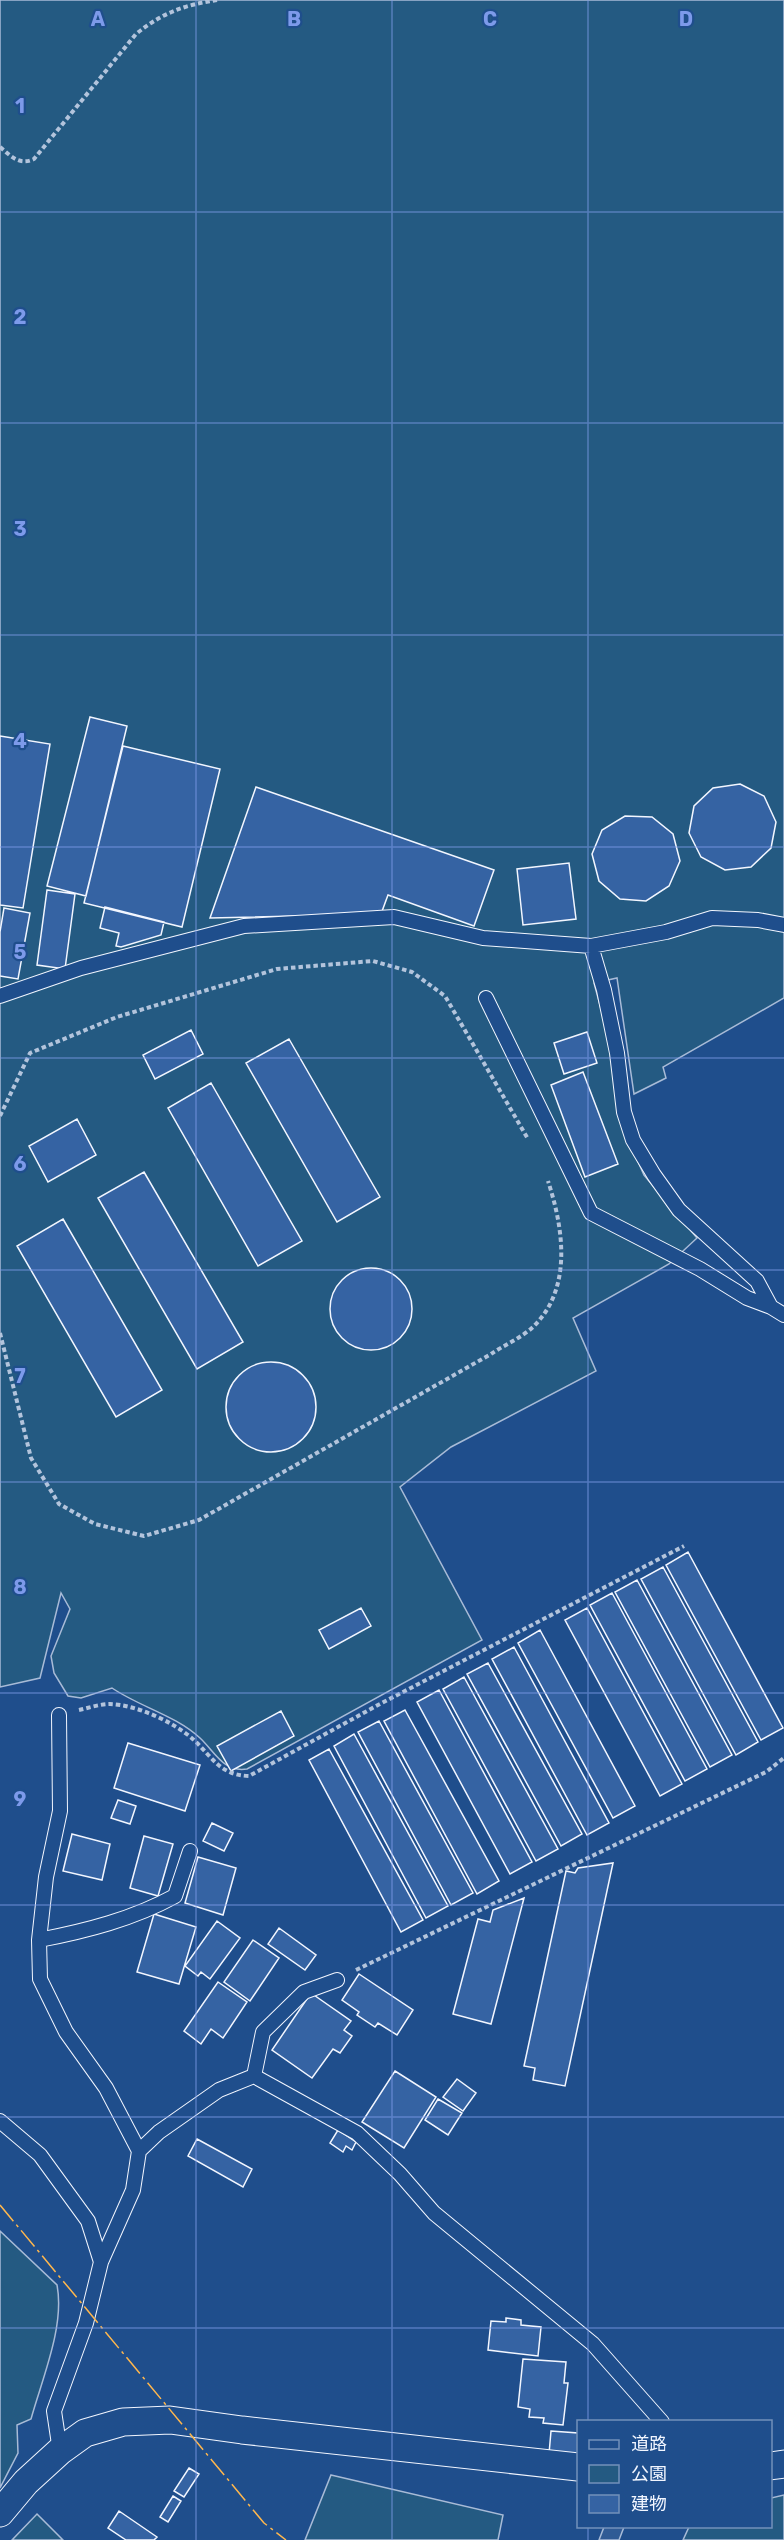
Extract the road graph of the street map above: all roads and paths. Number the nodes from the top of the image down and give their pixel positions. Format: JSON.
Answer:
{"nodes":[{"id":1,"x":217,"y":0,"type":"edge"},
{"id":2,"x":0,"y":147,"type":"edge"},
{"id":3,"x":784,"y":925,"type":"edge"},
{"id":4,"x":591,"y":946,"type":"junction"},
{"id":5,"x":0,"y":996,"type":"edge"},
{"id":6,"x":486,"y":998,"type":"dead end"},
{"id":7,"x":0,"y":1116,"type":"edge"},
{"id":8,"x":533,"y":1148,"type":"dead end"},
{"id":9,"x":548,"y":1179,"type":"dead end"},
{"id":10,"x":771,"y":1307,"type":"junction"},
{"id":11,"x":784,"y":1315,"type":"edge"},
{"id":12,"x":0,"y":1333,"type":"edge"},
{"id":13,"x":684,"y":1546,"type":"dead end"},
{"id":14,"x":59,"y":1715,"type":"joint"},
{"id":15,"x":784,"y":1758,"type":"edge"},
{"id":16,"x":190,"y":1851,"type":"dead end"},
{"id":17,"x":39,"y":1941,"type":"junction"},
{"id":18,"x":337,"y":1980,"type":"joint"},
{"id":19,"x":254,"y":2076,"type":"junction"},
{"id":20,"x":0,"y":2121,"type":"edge"},
{"id":21,"x":140,"y":2151,"type":"junction"},
{"id":22,"x":101,"y":2262,"type":"junction"},
{"id":23,"x":661,"y":2420,"type":"edge"},
{"id":24,"x":60,"y":2451,"type":"junction"},
{"id":25,"x":577,"y":2467,"type":"edge"},
{"id":26,"x":0,"y":2513,"type":"edge"}],
"edges":[{"from":1,"to":2,"type":"path"},
{"from":3,"to":4,"type":"lane"},
{"from":4,"to":5,"type":"lane"},
{"from":4,"to":10,"type":"lane"},
{"from":6,"to":10,"type":"lane"},
{"from":7,"to":8,"type":"path"},
{"from":9,"to":12,"type":"path"},
{"from":10,"to":11,"type":"lane"},
{"from":13,"to":14,"type":"path"},
{"from":14,"to":17,"type":"lane"},
{"from":15,"to":18,"type":"path"},
{"from":16,"to":17,"type":"lane"},
{"from":17,"to":21,"type":"lane"},
{"from":18,"to":19,"type":"lane"},
{"from":19,"to":21,"type":"lane"},
{"from":19,"to":23,"type":"lane"},
{"from":20,"to":22,"type":"lane"},
{"from":21,"to":22,"type":"lane"},
{"from":22,"to":24,"type":"lane"},
{"from":24,"to":25,"type":"street"},
{"from":24,"to":26,"type":"street"}]}
